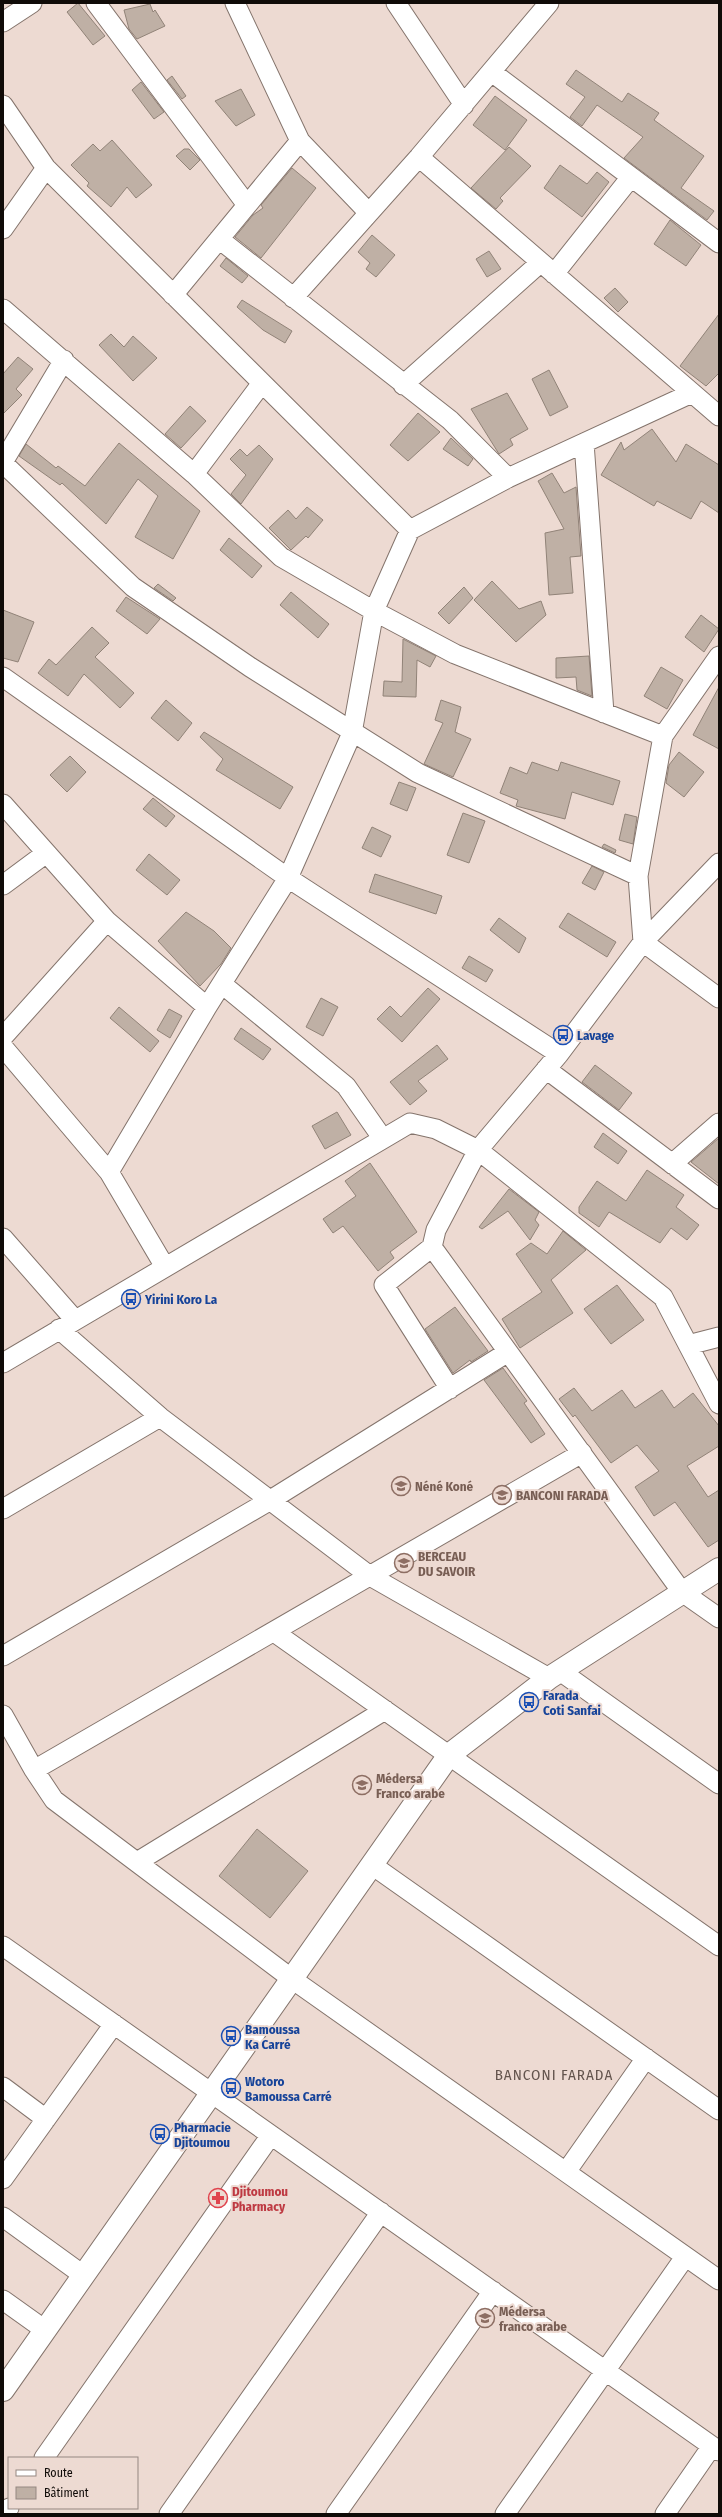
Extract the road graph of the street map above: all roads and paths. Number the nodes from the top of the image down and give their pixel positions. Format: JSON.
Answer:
{"nodes":[{"id":1,"x":32,"y":3,"type":"edge"},
{"id":2,"x":96,"y":3,"type":"edge"},
{"id":3,"x":235,"y":3,"type":"edge"},
{"id":4,"x":396,"y":3,"type":"edge"},
{"id":5,"x":549,"y":3,"type":"edge"},
{"id":6,"x":3,"y":22,"type":"edge"},
{"id":7,"x":493,"y":72,"type":"junction"},
{"id":8,"x":3,"y":104,"type":"edge"},
{"id":9,"x":464,"y":105,"type":"junction"},
{"id":10,"x":300,"y":141,"type":"junction"},
{"id":11,"x":419,"y":157,"type":"junction"},
{"id":12,"x":46,"y":168,"type":"junction"},
{"id":13,"x":631,"y":177,"type":"junction"},
{"id":14,"x":247,"y":205,"type":"junction"},
{"id":15,"x":369,"y":213,"type":"junction"},
{"id":16,"x":3,"y":229,"type":"edge"},
{"id":17,"x":219,"y":239,"type":"junction"},
{"id":18,"x":719,"y":243,"type":"edge"},
{"id":19,"x":547,"y":268,"type":"junction"},
{"id":20,"x":173,"y":295,"type":"junction"},
{"id":21,"x":293,"y":298,"type":"junction"},
{"id":22,"x":3,"y":309,"type":"edge"},
{"id":23,"x":64,"y":360,"type":"junction"},
{"id":24,"x":262,"y":383,"type":"junction"},
{"id":25,"x":403,"y":385,"type":"junction"},
{"id":26,"x":692,"y":394,"type":"junction"},
{"id":27,"x":719,"y":416,"type":"edge"},
{"id":28,"x":584,"y":443,"type":"junction"},
{"id":29,"x":3,"y":462,"type":"edge"},
{"id":30,"x":194,"y":474,"type":"junction"},
{"id":31,"x":508,"y":478,"type":"junction"},
{"id":32,"x":410,"y":530,"type":"junction"},
{"id":33,"x":374,"y":611,"type":"junction"},
{"id":34,"x":719,"y":656,"type":"edge"},
{"id":35,"x":3,"y":676,"type":"edge"},
{"id":36,"x":604,"y":713,"type":"junction"},
{"id":37,"x":352,"y":733,"type":"junction"},
{"id":38,"x":663,"y":736,"type":"junction"},
{"id":39,"x":3,"y":804,"type":"edge"},
{"id":40,"x":45,"y":854,"type":"junction"},
{"id":41,"x":719,"y":863,"type":"edge"},
{"id":42,"x":638,"y":876,"type":"junction"},
{"id":43,"x":288,"y":878,"type":"junction"},
{"id":44,"x":3,"y":885,"type":"edge"},
{"id":45,"x":107,"y":921,"type":"junction"},
{"id":46,"x":642,"y":942,"type":"junction"},
{"id":47,"x":222,"y":984,"type":"junction"},
{"id":48,"x":719,"y":998,"type":"edge"},
{"id":49,"x":207,"y":1007,"type":"junction"},
{"id":50,"x":3,"y":1037,"type":"edge"},
{"id":51,"x":3,"y":1047,"type":"edge"},
{"id":52,"x":559,"y":1054,"type":"junction"},
{"id":53,"x":546,"y":1069,"type":"junction"},
{"id":54,"x":719,"y":1123,"type":"edge"},
{"id":55,"x":383,"y":1139,"type":"junction"},
{"id":56,"x":478,"y":1150,"type":"junction"},
{"id":57,"x":672,"y":1164,"type":"junction"},
{"id":58,"x":109,"y":1172,"type":"junction"},
{"id":59,"x":719,"y":1198,"type":"edge"},
{"id":60,"x":3,"y":1238,"type":"edge"},
{"id":61,"x":432,"y":1247,"type":"junction"},
{"id":62,"x":165,"y":1267,"type":"junction"},
{"id":63,"x":67,"y":1325,"type":"junction"},
{"id":64,"x":719,"y":1337,"type":"edge"},
{"id":65,"x":688,"y":1345,"type":"junction"},
{"id":66,"x":508,"y":1352,"type":"junction"},
{"id":67,"x":3,"y":1363,"type":"edge"},
{"id":68,"x":450,"y":1389,"type":"junction"},
{"id":69,"x":719,"y":1404,"type":"edge"},
{"id":70,"x":160,"y":1417,"type":"junction"},
{"id":71,"x":582,"y":1453,"type":"junction"},
{"id":72,"x":269,"y":1500,"type":"junction"},
{"id":73,"x":3,"y":1509,"type":"edge"},
{"id":74,"x":719,"y":1569,"type":"edge"},
{"id":75,"x":370,"y":1576,"type":"junction"},
{"id":76,"x":682,"y":1592,"type":"junction"},
{"id":77,"x":719,"y":1618,"type":"edge"},
{"id":78,"x":274,"y":1632,"type":"junction"},
{"id":79,"x":3,"y":1656,"type":"edge"},
{"id":80,"x":555,"y":1674,"type":"junction"},
{"id":81,"x":384,"y":1710,"type":"junction"},
{"id":82,"x":3,"y":1715,"type":"edge"},
{"id":83,"x":449,"y":1755,"type":"junction"},
{"id":84,"x":34,"y":1770,"type":"junction"},
{"id":85,"x":719,"y":1784,"type":"edge"},
{"id":86,"x":137,"y":1862,"type":"junction"},
{"id":87,"x":372,"y":1865,"type":"junction"},
{"id":88,"x":3,"y":1946,"type":"edge"},
{"id":89,"x":719,"y":1946,"type":"edge"},
{"id":90,"x":292,"y":1979,"type":"junction"},
{"id":91,"x":114,"y":2024,"type":"junction"},
{"id":92,"x":646,"y":2058,"type":"junction"},
{"id":93,"x":3,"y":2087,"type":"edge"},
{"id":94,"x":212,"y":2093,"type":"junction"},
{"id":95,"x":719,"y":2110,"type":"edge"},
{"id":96,"x":46,"y":2119,"type":"junction"},
{"id":97,"x":271,"y":2135,"type":"junction"},
{"id":98,"x":566,"y":2172,"type":"junction"},
{"id":99,"x":3,"y":2178,"type":"edge"},
{"id":100,"x":381,"y":2212,"type":"junction"},
{"id":101,"x":3,"y":2217,"type":"edge"},
{"id":102,"x":685,"y":2256,"type":"junction"},
{"id":103,"x":84,"y":2275,"type":"junction"},
{"id":104,"x":719,"y":2280,"type":"edge"},
{"id":105,"x":493,"y":2291,"type":"junction"},
{"id":106,"x":3,"y":2300,"type":"edge"},
{"id":107,"x":45,"y":2330,"type":"junction"},
{"id":108,"x":605,"y":2371,"type":"junction"},
{"id":109,"x":3,"y":2390,"type":"edge"},
{"id":110,"x":716,"y":2449,"type":"edge"},
{"id":111,"x":45,"y":2457,"type":"edge"},
{"id":112,"x":169,"y":2514,"type":"edge"},
{"id":113,"x":336,"y":2514,"type":"edge"},
{"id":114,"x":505,"y":2514,"type":"edge"},
{"id":115,"x":665,"y":2514,"type":"edge"}],
"edges":[{"from":1,"to":6,"type":"street"},
{"from":2,"to":14,"type":"street"},
{"from":3,"to":10,"type":"street"},
{"from":4,"to":9,"type":"street"},
{"from":5,"to":7,"type":"street"},
{"from":7,"to":9,"type":"street"},
{"from":7,"to":13,"type":"street"},
{"from":8,"to":12,"type":"street"},
{"from":9,"to":11,"type":"street"},
{"from":10,"to":14,"type":"street"},
{"from":10,"to":15,"type":"street"},
{"from":11,"to":15,"type":"street"},
{"from":11,"to":19,"type":"street"},
{"from":12,"to":16,"type":"street"},
{"from":12,"to":20,"type":"street"},
{"from":13,"to":18,"type":"street"},
{"from":13,"to":19,"type":"street"},
{"from":14,"to":17,"type":"street"},
{"from":15,"to":21,"type":"street"},
{"from":17,"to":20,"type":"street"},
{"from":17,"to":21,"type":"street"},
{"from":19,"to":25,"type":"street"},
{"from":19,"to":26,"type":"street"},
{"from":20,"to":24,"type":"street"},
{"from":21,"to":25,"type":"street"},
{"from":22,"to":23,"type":"street"},
{"from":23,"to":29,"type":"street"},
{"from":23,"to":30,"type":"street"},
{"from":24,"to":30,"type":"street"},
{"from":24,"to":32,"type":"street"},
{"from":25,"to":31,"type":"street"},
{"from":26,"to":27,"type":"street"},
{"from":26,"to":28,"type":"street"},
{"from":28,"to":31,"type":"street"},
{"from":28,"to":36,"type":"street"},
{"from":29,"to":37,"type":"street"},
{"from":30,"to":33,"type":"street"},
{"from":31,"to":32,"type":"street"},
{"from":32,"to":33,"type":"street"},
{"from":33,"to":36,"type":"street"},
{"from":33,"to":37,"type":"street"},
{"from":34,"to":38,"type":"street"},
{"from":35,"to":43,"type":"street"},
{"from":36,"to":38,"type":"street"},
{"from":37,"to":42,"type":"street"},
{"from":37,"to":43,"type":"street"},
{"from":38,"to":42,"type":"street"},
{"from":39,"to":40,"type":"street"},
{"from":40,"to":44,"type":"street"},
{"from":40,"to":45,"type":"street"},
{"from":41,"to":46,"type":"street"},
{"from":42,"to":46,"type":"street"},
{"from":43,"to":47,"type":"street"},
{"from":43,"to":52,"type":"street"},
{"from":45,"to":49,"type":"street"},
{"from":45,"to":50,"type":"street"},
{"from":46,"to":48,"type":"street"},
{"from":46,"to":52,"type":"street"},
{"from":47,"to":49,"type":"street"},
{"from":47,"to":55,"type":"street"},
{"from":49,"to":58,"type":"street"},
{"from":51,"to":58,"type":"street"},
{"from":52,"to":53,"type":"street"},
{"from":53,"to":56,"type":"street"},
{"from":53,"to":57,"type":"street"},
{"from":54,"to":57,"type":"street"},
{"from":55,"to":56,"type":"street"},
{"from":55,"to":62,"type":"street"},
{"from":56,"to":61,"type":"street"},
{"from":56,"to":65,"type":"street"},
{"from":57,"to":59,"type":"street"},
{"from":58,"to":62,"type":"street"},
{"from":60,"to":63,"type":"street"},
{"from":61,"to":66,"type":"street"},
{"from":61,"to":68,"type":"street"},
{"from":62,"to":63,"type":"street"},
{"from":63,"to":67,"type":"street"},
{"from":63,"to":70,"type":"street"},
{"from":64,"to":65,"type":"street"},
{"from":65,"to":69,"type":"street"},
{"from":66,"to":68,"type":"street"},
{"from":66,"to":71,"type":"street"},
{"from":68,"to":72,"type":"street"},
{"from":70,"to":72,"type":"street"},
{"from":70,"to":73,"type":"street"},
{"from":71,"to":75,"type":"street"},
{"from":71,"to":76,"type":"street"},
{"from":72,"to":75,"type":"street"},
{"from":72,"to":79,"type":"street"},
{"from":74,"to":76,"type":"main road"},
{"from":75,"to":78,"type":"street"},
{"from":75,"to":80,"type":"street"},
{"from":76,"to":77,"type":"street"},
{"from":76,"to":80,"type":"main road"},
{"from":78,"to":81,"type":"street"},
{"from":78,"to":84,"type":"street"},
{"from":80,"to":83,"type":"main road"},
{"from":80,"to":85,"type":"street"},
{"from":81,"to":83,"type":"street"},
{"from":81,"to":86,"type":"street"},
{"from":82,"to":84,"type":"street"},
{"from":83,"to":87,"type":"main road"},
{"from":83,"to":89,"type":"street"},
{"from":84,"to":86,"type":"street"},
{"from":86,"to":90,"type":"street"},
{"from":87,"to":90,"type":"main road"},
{"from":87,"to":92,"type":"street"},
{"from":88,"to":91,"type":"street"},
{"from":90,"to":94,"type":"main road"},
{"from":90,"to":98,"type":"street"},
{"from":91,"to":94,"type":"street"},
{"from":91,"to":96,"type":"street"},
{"from":92,"to":95,"type":"street"},
{"from":92,"to":98,"type":"street"},
{"from":93,"to":96,"type":"street"},
{"from":94,"to":97,"type":"street"},
{"from":94,"to":103,"type":"main road"},
{"from":96,"to":99,"type":"street"},
{"from":97,"to":100,"type":"street"},
{"from":97,"to":111,"type":"street"},
{"from":98,"to":102,"type":"street"},
{"from":100,"to":105,"type":"street"},
{"from":100,"to":112,"type":"street"},
{"from":101,"to":103,"type":"street"},
{"from":102,"to":104,"type":"street"},
{"from":102,"to":108,"type":"street"},
{"from":103,"to":107,"type":"main road"},
{"from":105,"to":108,"type":"street"},
{"from":105,"to":113,"type":"street"},
{"from":106,"to":107,"type":"street"},
{"from":107,"to":109,"type":"main road"},
{"from":108,"to":110,"type":"street"},
{"from":108,"to":114,"type":"street"},
{"from":110,"to":115,"type":"street"}]}
